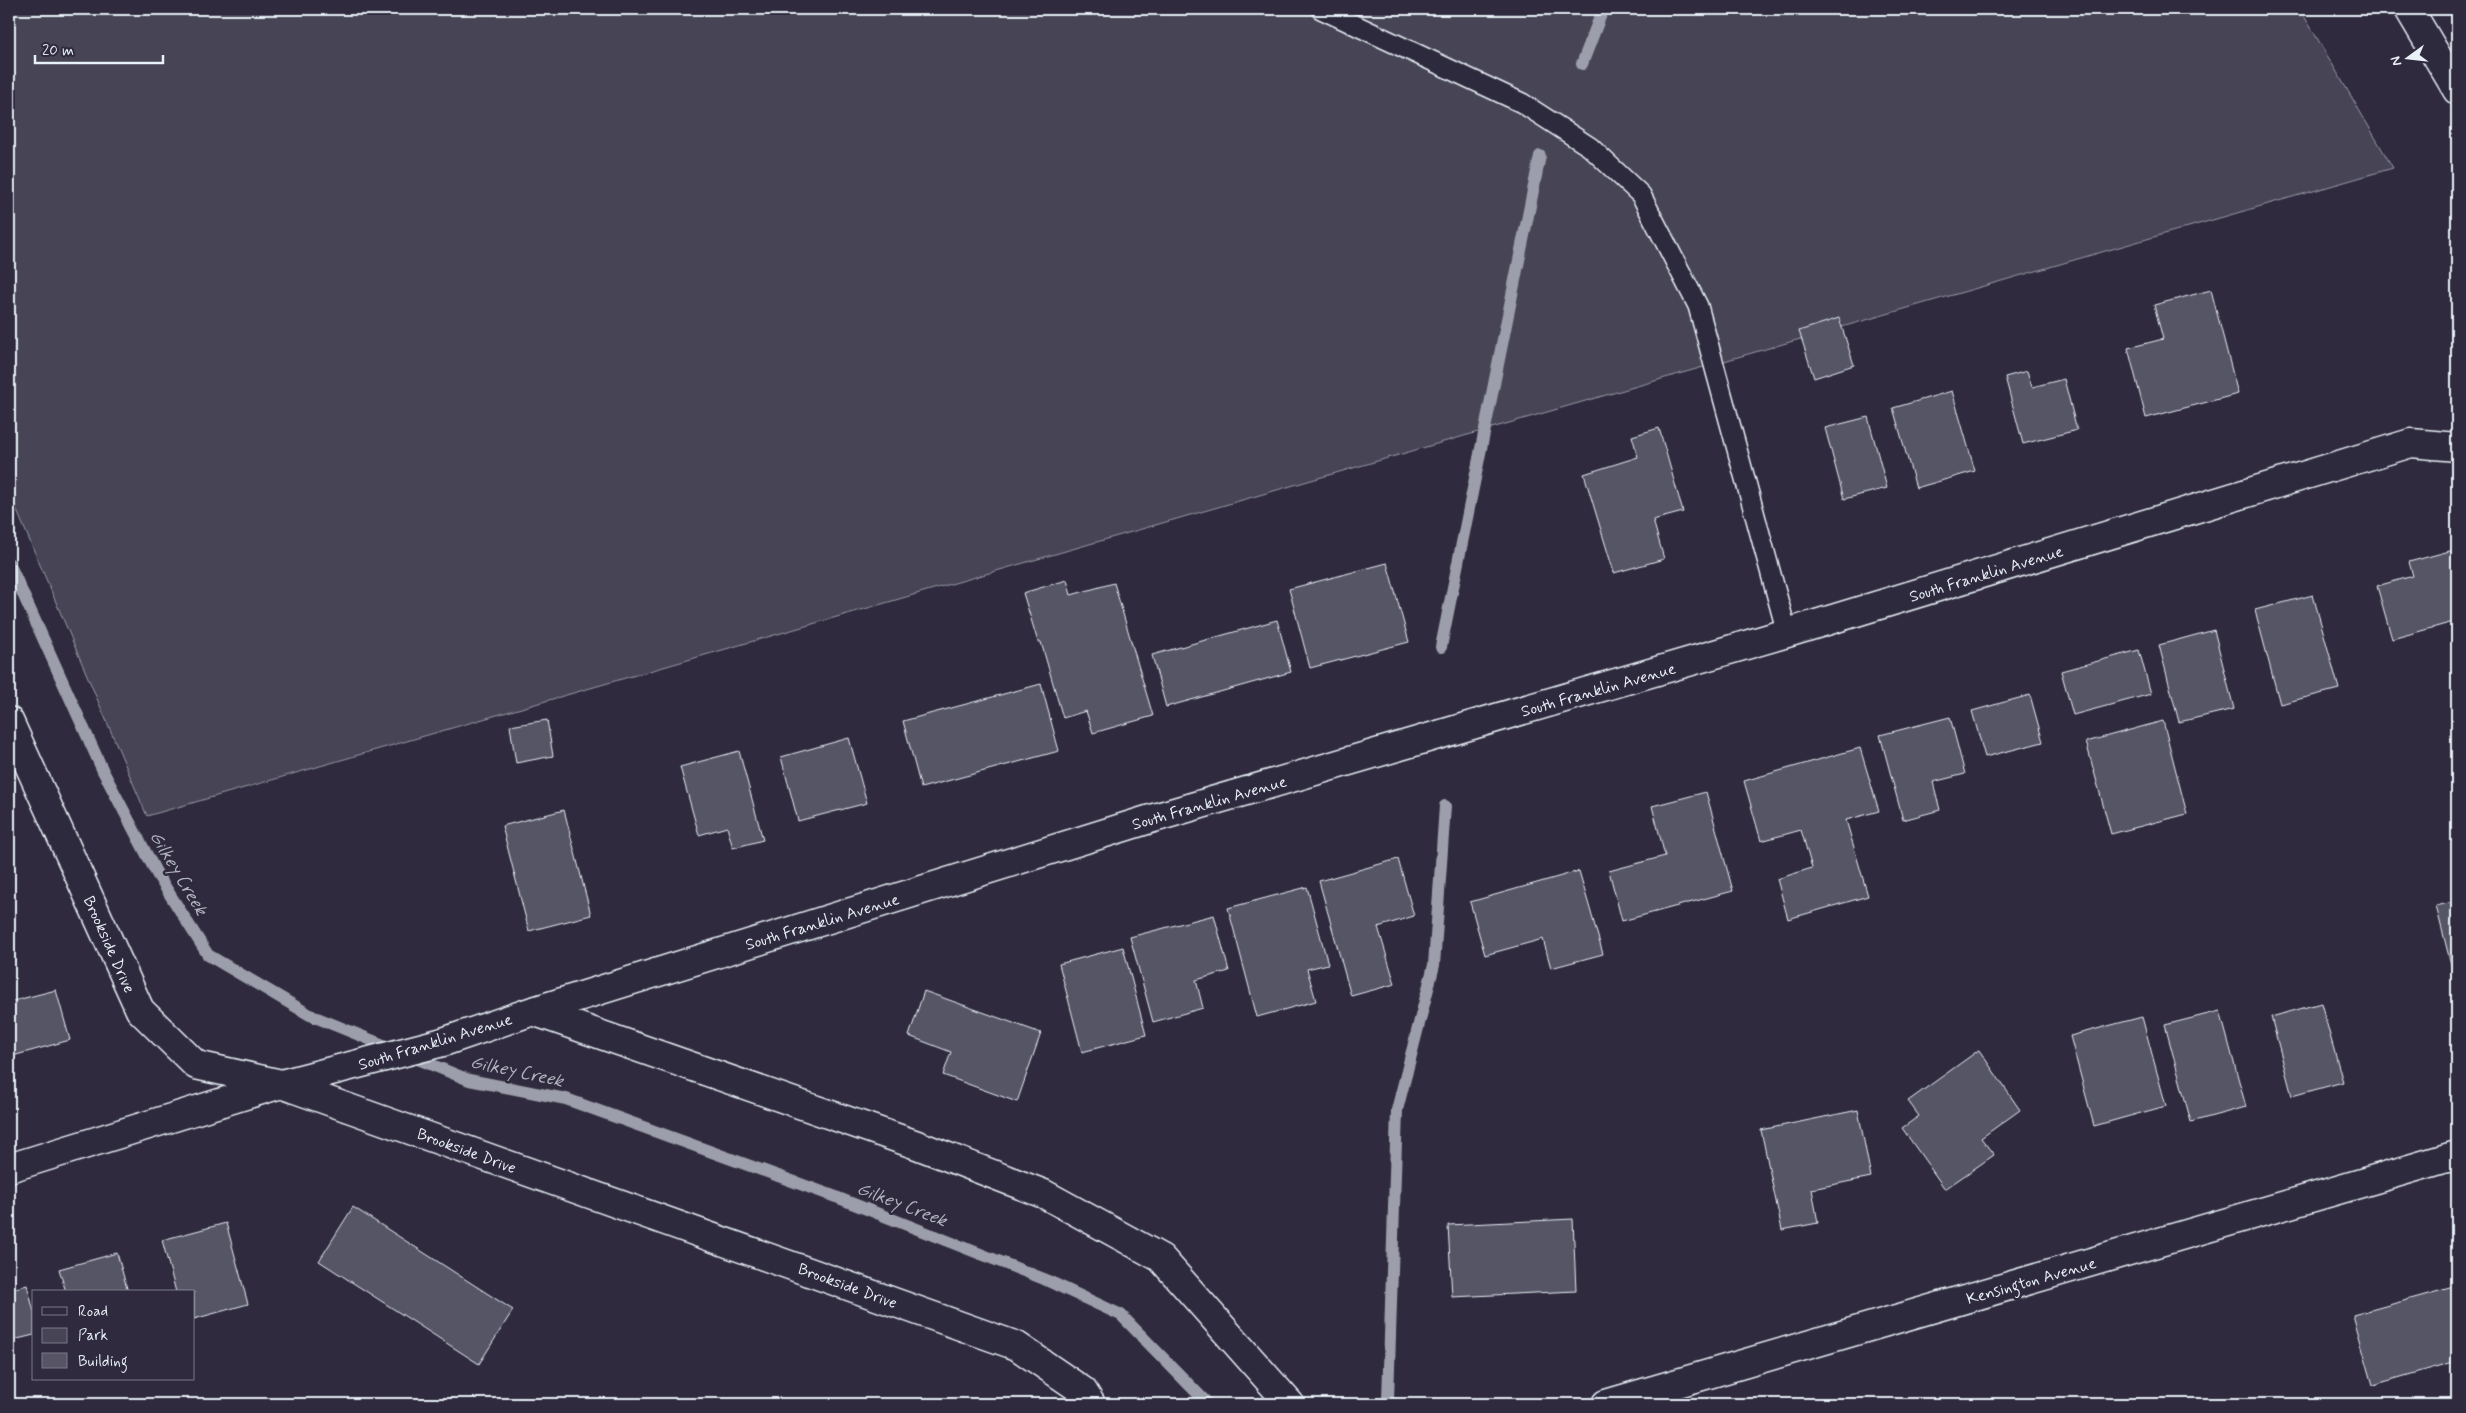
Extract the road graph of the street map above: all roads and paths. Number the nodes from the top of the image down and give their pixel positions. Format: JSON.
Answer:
{"nodes":[{"id":1,"x":1321,"y":9,"type":"edge"},
{"id":2,"x":2410,"y":9,"type":"edge"},
{"id":3,"x":2457,"y":90,"type":"edge"},
{"id":4,"x":2457,"y":447,"type":"edge"},
{"id":5,"x":1787,"y":633,"type":"junction"},
{"id":6,"x":9,"y":721,"type":"edge"},
{"id":7,"x":532,"y":1011,"type":"junction"},
{"id":8,"x":281,"y":1084,"type":"junction"},
{"id":9,"x":2457,"y":1155,"type":"edge"},
{"id":10,"x":9,"y":1168,"type":"edge"},
{"id":11,"x":1091,"y":1404,"type":"edge"},
{"id":12,"x":1290,"y":1404,"type":"edge"},
{"id":13,"x":1606,"y":1404,"type":"edge"}],
"edges":[{"from":1,"to":5,"type":"lane"},
{"from":2,"to":3,"type":"main road"},
{"from":4,"to":5,"type":"main road","name":"South Franklin Avenue"},
{"from":5,"to":7,"type":"main road","name":"South Franklin Avenue"},
{"from":6,"to":8,"type":"main road","name":"Brookside Drive"},
{"from":7,"to":8,"type":"main road","name":"South Franklin Avenue"},
{"from":7,"to":12,"type":"main road"},
{"from":8,"to":10,"type":"main road","name":"South Franklin Avenue"},
{"from":8,"to":11,"type":"main road","name":"Brookside Drive"},
{"from":9,"to":13,"type":"main road","name":"Kensington Avenue"}]}
